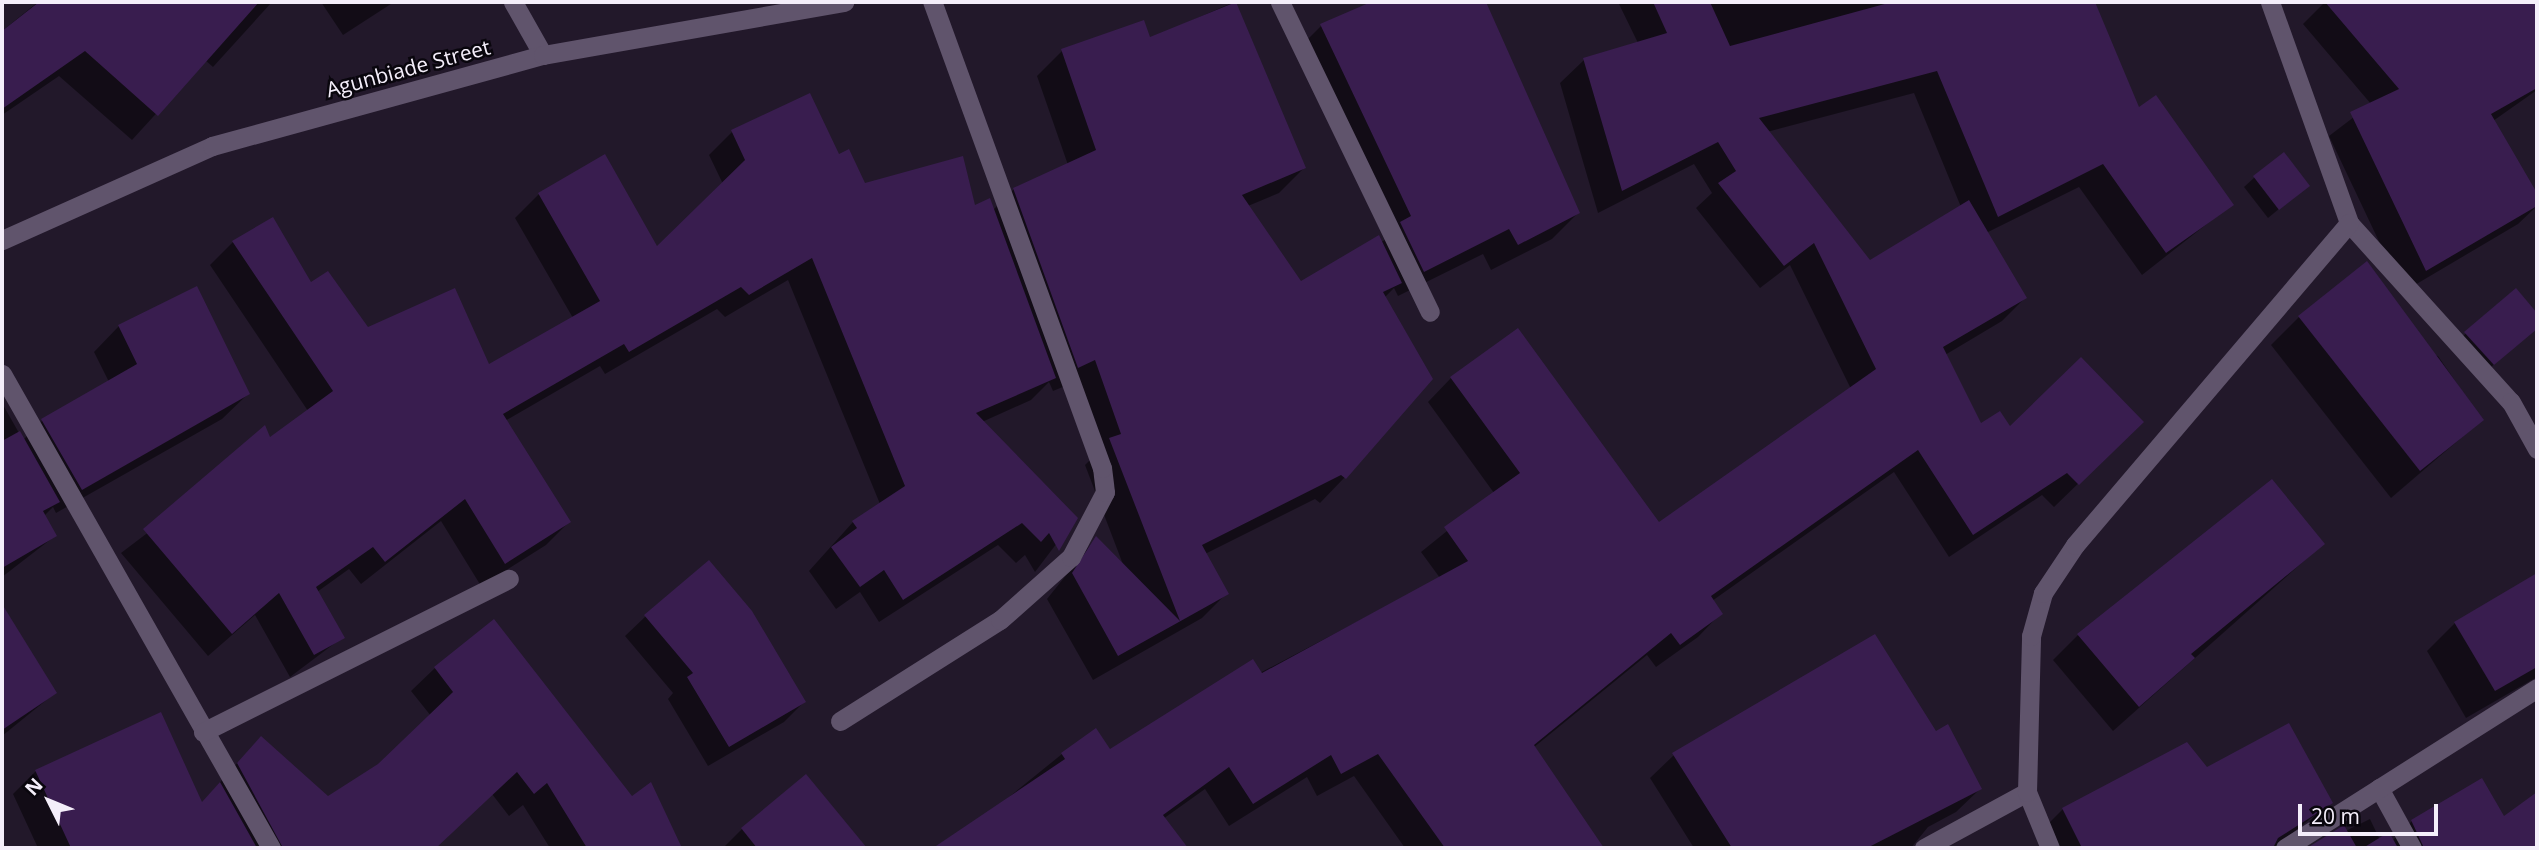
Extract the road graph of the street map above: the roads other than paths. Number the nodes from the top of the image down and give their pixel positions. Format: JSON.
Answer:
{"nodes":[{"id":1,"x":513,"y":2,"type":"edge"},
{"id":2,"x":844,"y":2,"type":"edge"},
{"id":3,"x":932,"y":2,"type":"edge"},
{"id":4,"x":1280,"y":2,"type":"edge"},
{"id":5,"x":2270,"y":2,"type":"edge"},
{"id":6,"x":544,"y":55,"type":"junction"},
{"id":7,"x":2349,"y":223,"type":"junction"},
{"id":8,"x":2,"y":240,"type":"edge"},
{"id":9,"x":1430,"y":312,"type":"dead end"},
{"id":10,"x":2,"y":374,"type":"edge"},
{"id":11,"x":2537,"y":449,"type":"edge"},
{"id":12,"x":509,"y":579,"type":"dead end"},
{"id":13,"x":2537,"y":688,"type":"edge"},
{"id":14,"x":840,"y":721,"type":"dead end"},
{"id":15,"x":203,"y":732,"type":"junction"},
{"id":16,"x":2379,"y":788,"type":"junction"},
{"id":17,"x":2027,"y":792,"type":"junction"},
{"id":18,"x":271,"y":848,"type":"edge"},
{"id":19,"x":1924,"y":848,"type":"edge"},
{"id":20,"x":2050,"y":848,"type":"edge"},
{"id":21,"x":2284,"y":848,"type":"edge"},
{"id":22,"x":2412,"y":848,"type":"edge"}],
"edges":[{"from":1,"to":6,"type":"street"},
{"from":2,"to":6,"type":"street","name":"Agunbiade Street"},
{"from":3,"to":14,"type":"street"},
{"from":4,"to":9,"type":"street"},
{"from":5,"to":7,"type":"street"},
{"from":6,"to":8,"type":"street","name":"Agunbiade Street"},
{"from":7,"to":11,"type":"street"},
{"from":7,"to":17,"type":"street"},
{"from":10,"to":15,"type":"street"},
{"from":12,"to":15,"type":"street"},
{"from":13,"to":16,"type":"street"},
{"from":15,"to":18,"type":"street"},
{"from":16,"to":21,"type":"street"},
{"from":16,"to":22,"type":"street"},
{"from":17,"to":19,"type":"street"},
{"from":17,"to":20,"type":"street"}]}
